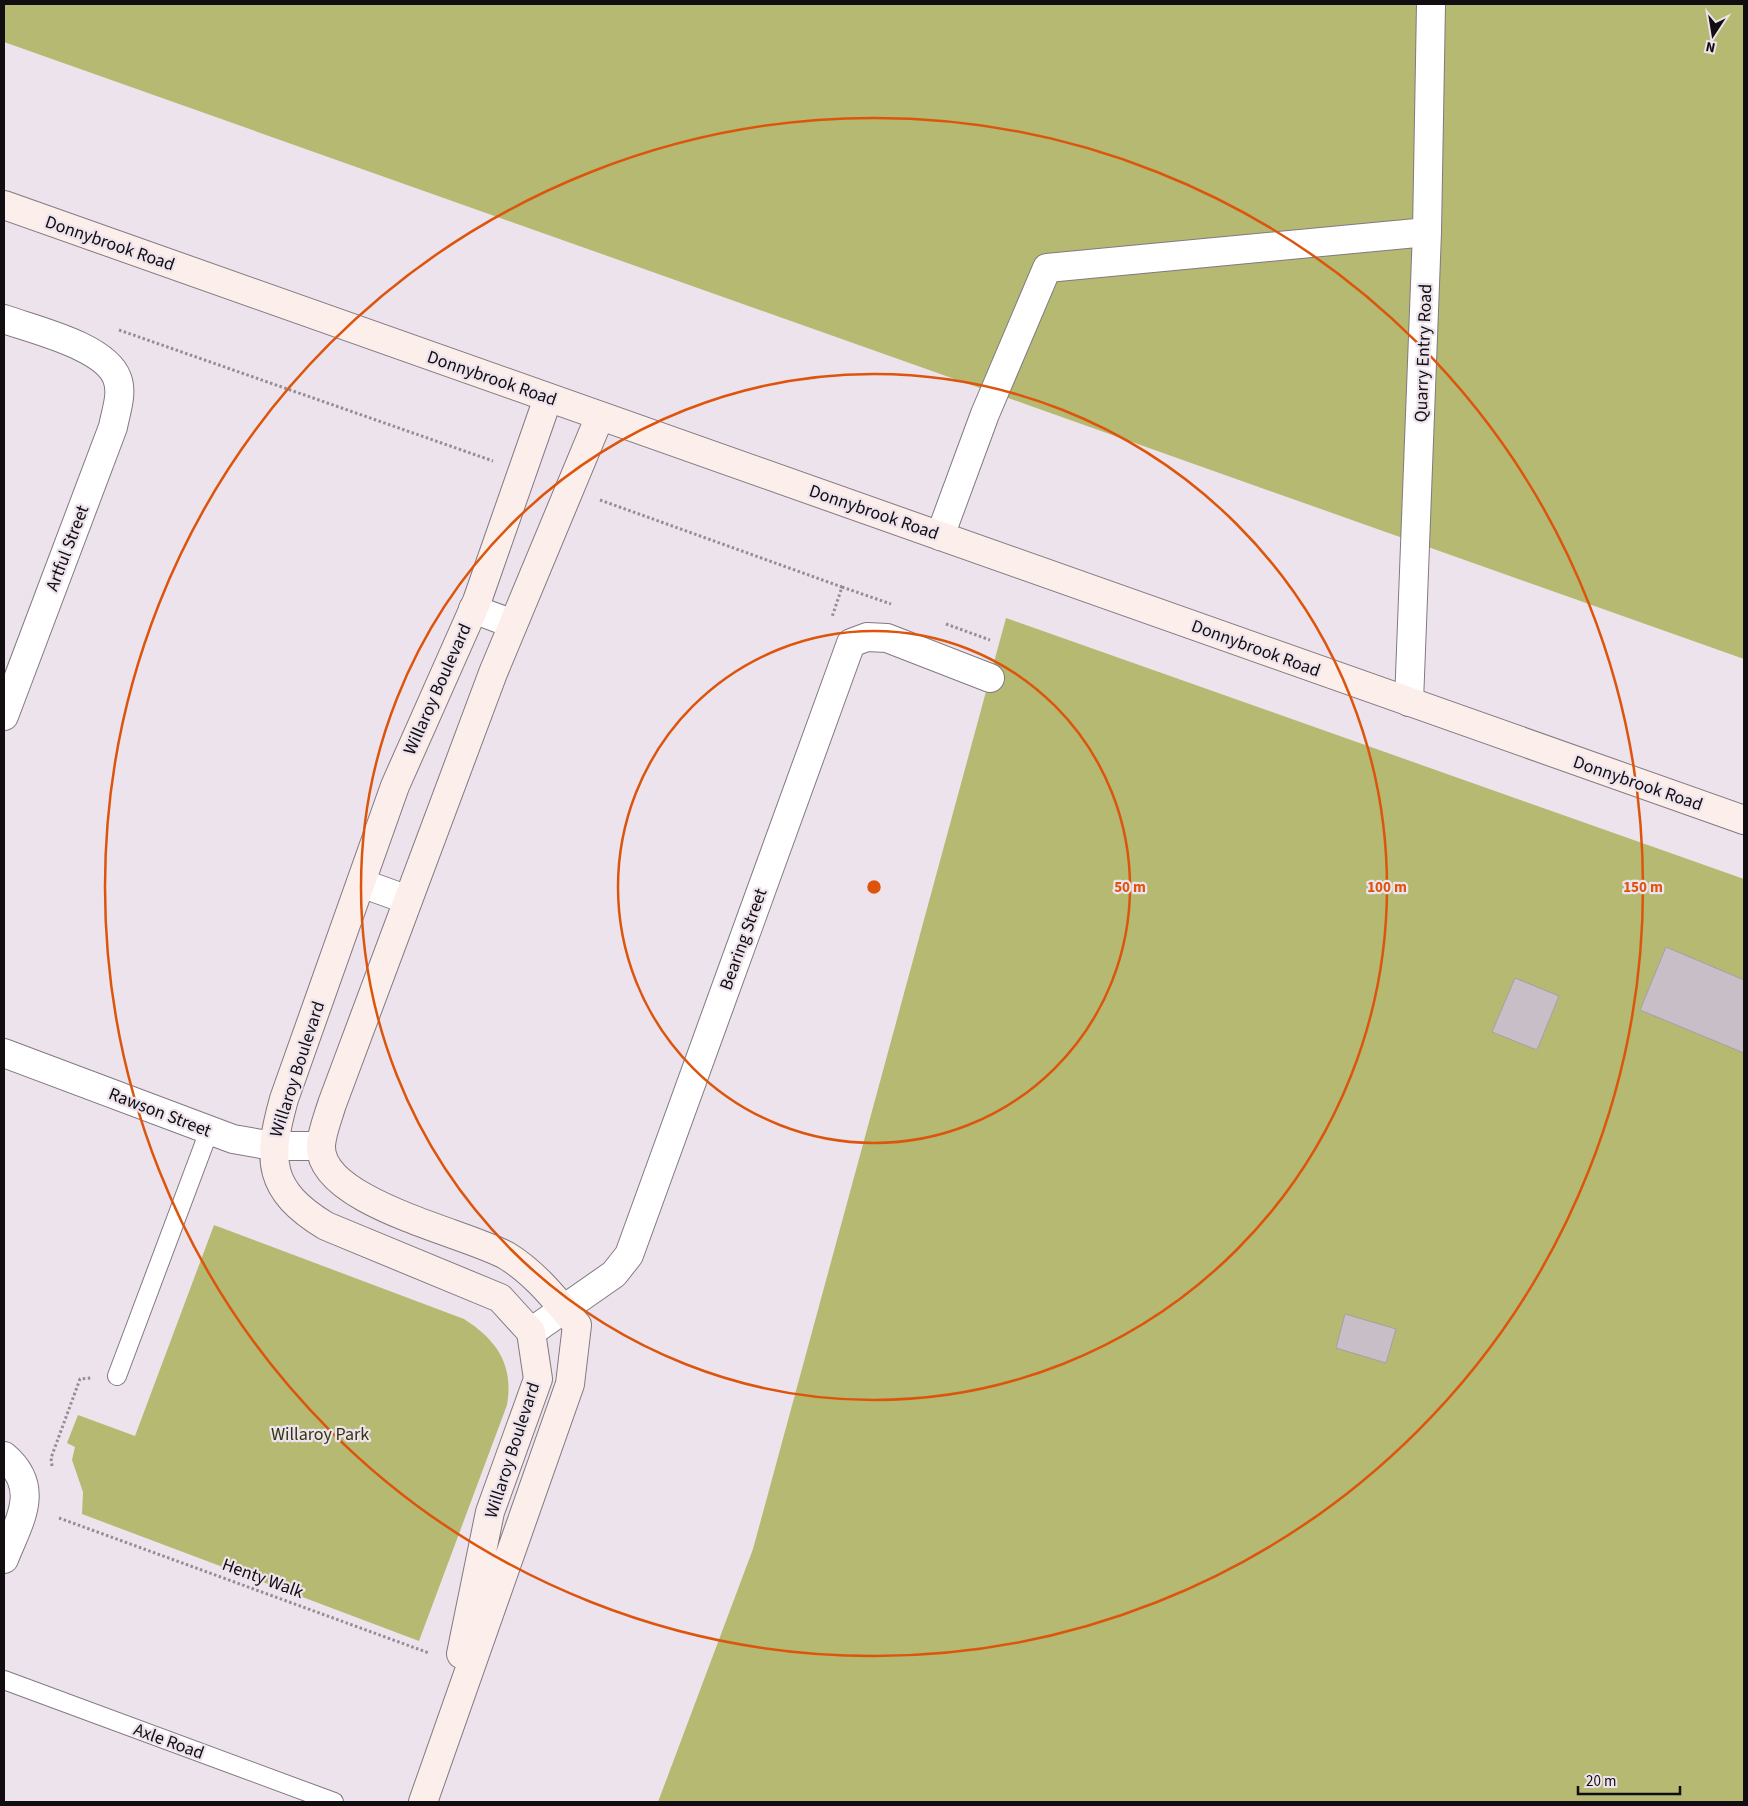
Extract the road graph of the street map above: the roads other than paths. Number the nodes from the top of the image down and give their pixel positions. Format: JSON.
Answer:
{"nodes":[{"id":1,"x":1431,"y":4,"type":"edge"},
{"id":2,"x":4,"y":205,"type":"edge"},
{"id":3,"x":1428,"y":232,"type":"junction"},
{"id":4,"x":4,"y":319,"type":"edge"},
{"id":5,"x":548,"y":398,"type":"junction"},
{"id":6,"x":600,"y":416,"type":"junction"},
{"id":7,"x":940,"y":536,"type":"junction"},
{"id":8,"x":473,"y":609,"type":"junction"},
{"id":9,"x":513,"y":624,"type":"junction"},
{"id":10,"x":990,"y":678,"type":"dead end"},
{"id":11,"x":1409,"y":702,"type":"junction"},
{"id":12,"x":4,"y":716,"type":"edge"},
{"id":13,"x":1744,"y":820,"type":"edge"},
{"id":14,"x":360,"y":883,"type":"junction"},
{"id":15,"x":408,"y":900,"type":"junction"},
{"id":16,"x":4,"y":1053,"type":"edge"},
{"id":17,"x":209,"y":1130,"type":"junction"},
{"id":18,"x":273,"y":1146,"type":"junction"},
{"id":19,"x":321,"y":1146,"type":"junction"},
{"id":20,"x":564,"y":1310,"type":"junction"},
{"id":21,"x":531,"y":1332,"type":"junction"},
{"id":22,"x":117,"y":1376,"type":"road end"},
{"id":23,"x":4,"y":1456,"type":"edge"},
{"id":24,"x":4,"y":1560,"type":"edge"},
{"id":25,"x":4,"y":1680,"type":"edge"},
{"id":26,"x":445,"y":1739,"type":"junction"},
{"id":27,"x":334,"y":1802,"type":"edge"},
{"id":28,"x":422,"y":1802,"type":"edge"}],
"edges":[{"from":1,"to":3,"type":"street","name":"Quarry Entry Road"},
{"from":2,"to":5,"type":"street","name":"Donnybrook Road"},
{"from":3,"to":7,"type":"street"},
{"from":3,"to":11,"type":"street","name":"Quarry Entry Road"},
{"from":4,"to":12,"type":"street","name":"Artful Street"},
{"from":5,"to":6,"type":"street","name":"Donnybrook Road"},
{"from":5,"to":8,"type":"street","name":"Willaroy Boulevard"},
{"from":6,"to":7,"type":"street","name":"Donnybrook Road"},
{"from":6,"to":9,"type":"street"},
{"from":7,"to":11,"type":"street","name":"Donnybrook Road"},
{"from":8,"to":9,"type":"street"},
{"from":8,"to":14,"type":"street","name":"Willaroy Boulevard"},
{"from":9,"to":15,"type":"street"},
{"from":10,"to":20,"type":"street","name":"Bearing Street"},
{"from":11,"to":13,"type":"street","name":"Donnybrook Road"},
{"from":14,"to":15,"type":"street"},
{"from":14,"to":18,"type":"street","name":"Willaroy Boulevard"},
{"from":15,"to":19,"type":"street"},
{"from":16,"to":17,"type":"street","name":"Rawson Street"},
{"from":17,"to":18,"type":"street","name":"Rawson Street"},
{"from":17,"to":22,"type":"lane"},
{"from":18,"to":19,"type":"street","name":"Rawson Street"},
{"from":18,"to":21,"type":"street","name":"Willaroy Boulevard"},
{"from":19,"to":20,"type":"street","name":"Willaroy Boulevard"},
{"from":20,"to":21,"type":"street","name":"Bearing Street"},
{"from":20,"to":26,"type":"street","name":"Willaroy Boulevard"},
{"from":21,"to":26,"type":"street","name":"Willaroy Boulevard"},
{"from":23,"to":24,"type":"street"},
{"from":25,"to":27,"type":"lane","name":"Axle Road"},
{"from":26,"to":28,"type":"street","name":"Willaroy Boulevard"}]}
